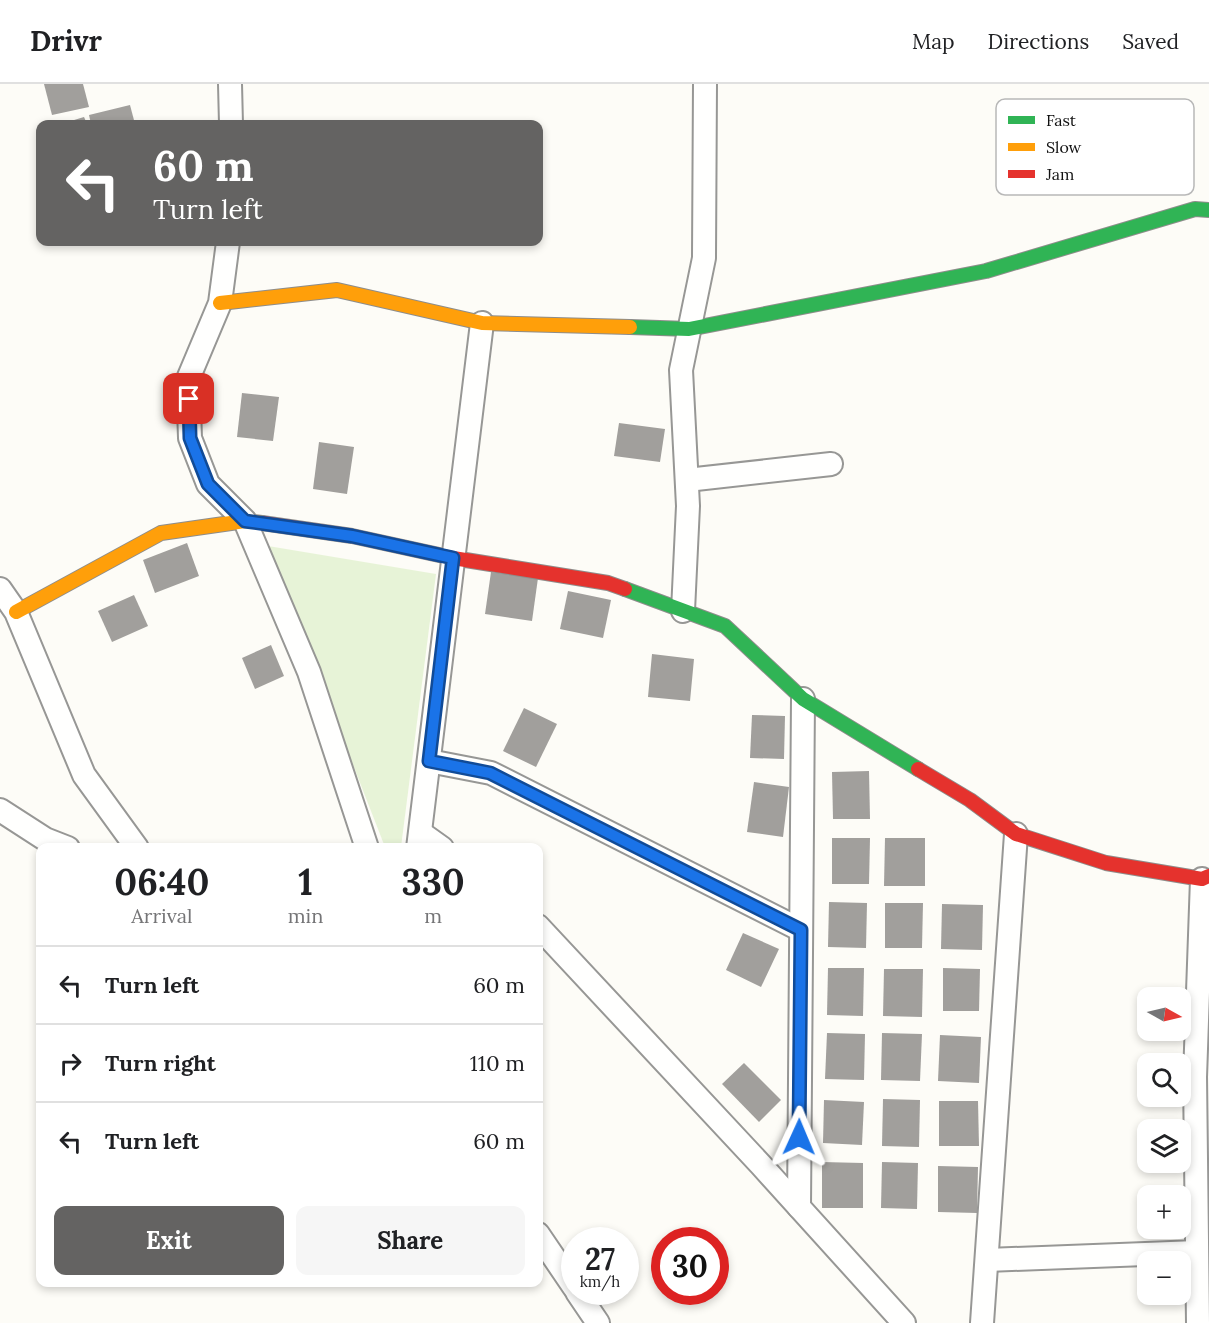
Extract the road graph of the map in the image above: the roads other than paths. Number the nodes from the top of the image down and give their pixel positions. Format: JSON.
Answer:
{"nodes":[{"id":1,"x":230,"y":84,"type":"edge"},
{"id":2,"x":705,"y":84,"type":"edge"},
{"id":3,"x":231,"y":120,"type":"edge"},
{"id":4,"x":1209,"y":210,"type":"edge"},
{"id":5,"x":227,"y":246,"type":"edge"},
{"id":6,"x":220,"y":303,"type":"junction"},
{"id":7,"x":482,"y":323,"type":"junction"},
{"id":8,"x":689,"y":329,"type":"junction"},
{"id":9,"x":831,"y":464,"type":"dead end"},
{"id":10,"x":687,"y":480,"type":"junction"},
{"id":11,"x":245,"y":521,"type":"junction"},
{"id":12,"x":453,"y":558,"type":"junction"},
{"id":13,"x":0,"y":589,"type":"edge"},
{"id":14,"x":683,"y":611,"type":"junction"},
{"id":15,"x":16,"y":612,"type":"junction"},
{"id":16,"x":803,"y":699,"type":"junction"},
{"id":17,"x":429,"y":761,"type":"junction"},
{"id":18,"x":0,"y":810,"type":"edge"},
{"id":19,"x":1016,"y":834,"type":"junction"},
{"id":20,"x":419,"y":840,"type":"edge"},
{"id":21,"x":55,"y":843,"type":"edge"},
{"id":22,"x":133,"y":843,"type":"edge"},
{"id":23,"x":365,"y":843,"type":"edge"},
{"id":24,"x":1205,"y":878,"type":"edge"},
{"id":25,"x":801,"y":930,"type":"junction"},
{"id":26,"x":543,"y":931,"type":"edge"},
{"id":27,"x":1202,"y":1080,"type":"edge"},
{"id":28,"x":799,"y":1207,"type":"junction"},
{"id":29,"x":543,"y":1240,"type":"edge"},
{"id":30,"x":1197,"y":1252,"type":"junction"},
{"id":31,"x":987,"y":1260,"type":"junction"},
{"id":32,"x":561,"y":1268,"type":"edge"},
{"id":33,"x":586,"y":1305,"type":"edge"},
{"id":34,"x":598,"y":1323,"type":"edge"},
{"id":35,"x":903,"y":1323,"type":"edge"},
{"id":36,"x":982,"y":1323,"type":"edge"},
{"id":37,"x":1198,"y":1323,"type":"edge"}],
"edges":[{"from":1,"to":3,"type":"street"},
{"from":2,"to":8,"type":"street"},
{"from":4,"to":8,"type":"street"},
{"from":5,"to":6,"type":"street"},
{"from":6,"to":7,"type":"street"},
{"from":6,"to":11,"type":"street"},
{"from":7,"to":8,"type":"street"},
{"from":7,"to":12,"type":"street"},
{"from":8,"to":10,"type":"street"},
{"from":9,"to":10,"type":"street"},
{"from":10,"to":14,"type":"street"},
{"from":11,"to":12,"type":"street"},
{"from":11,"to":15,"type":"street"},
{"from":11,"to":23,"type":"street"},
{"from":12,"to":14,"type":"street"},
{"from":12,"to":17,"type":"street"},
{"from":13,"to":15,"type":"street"},
{"from":14,"to":16,"type":"street"},
{"from":15,"to":22,"type":"street"},
{"from":16,"to":19,"type":"street"},
{"from":16,"to":25,"type":"street"},
{"from":17,"to":20,"type":"street"},
{"from":17,"to":25,"type":"street"},
{"from":18,"to":21,"type":"street"},
{"from":19,"to":24,"type":"street"},
{"from":19,"to":31,"type":"street"},
{"from":24,"to":27,"type":"street"},
{"from":25,"to":28,"type":"street"},
{"from":26,"to":28,"type":"street"},
{"from":27,"to":30,"type":"street"},
{"from":28,"to":35,"type":"street"},
{"from":29,"to":32,"type":"street"},
{"from":30,"to":31,"type":"street"},
{"from":30,"to":37,"type":"street"},
{"from":31,"to":36,"type":"street"},
{"from":33,"to":34,"type":"street"}]}
